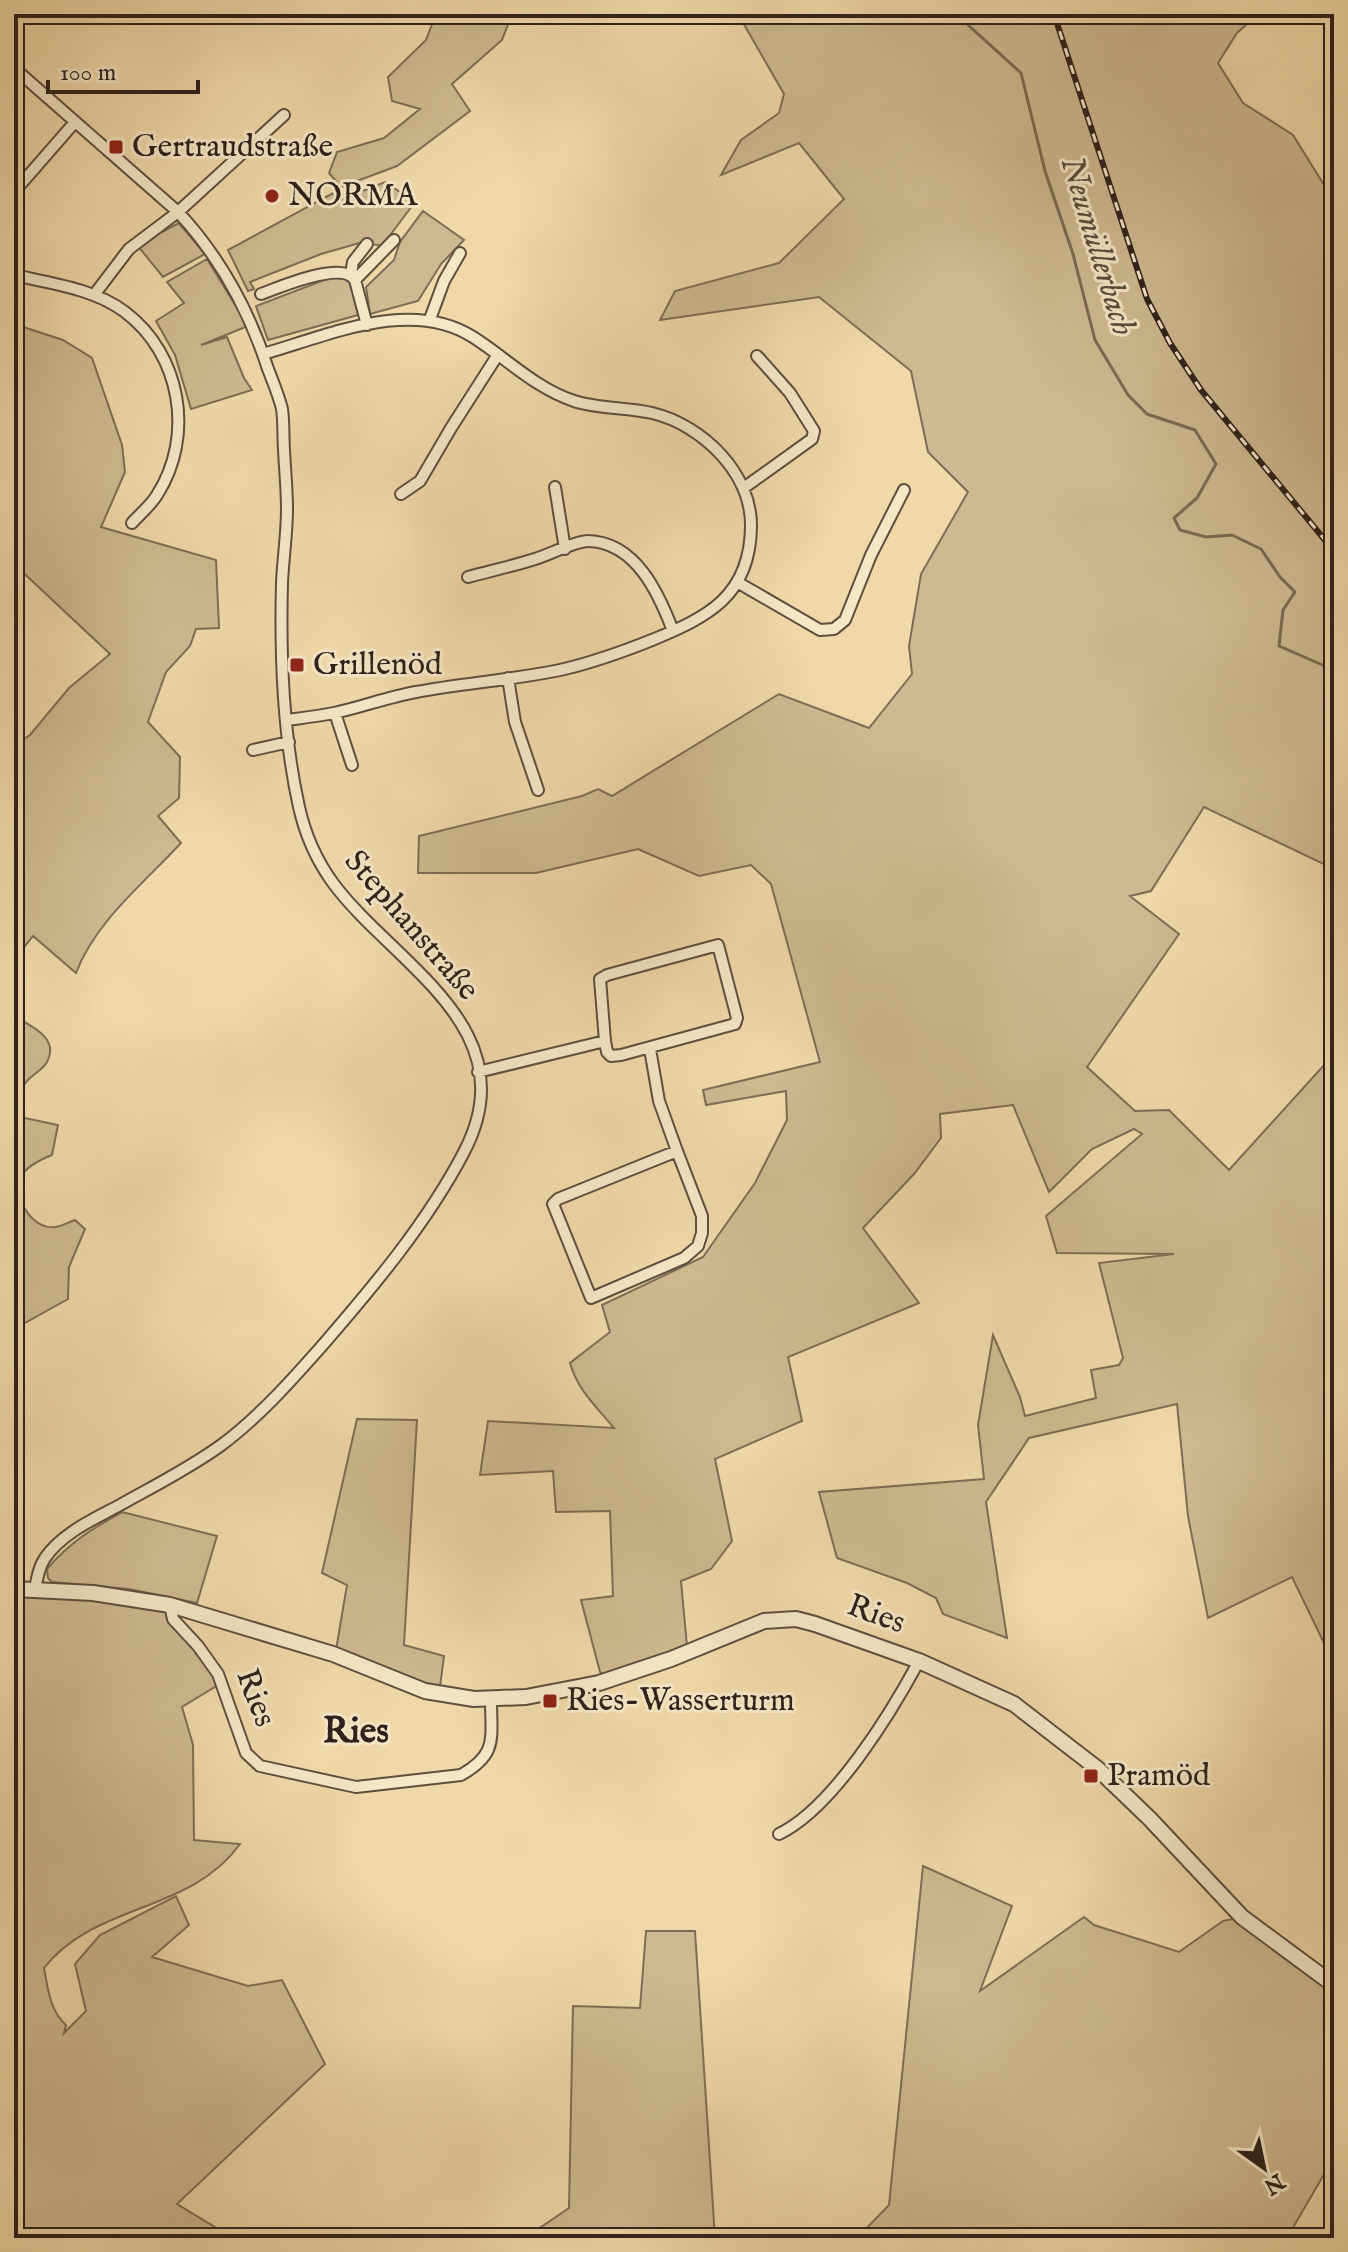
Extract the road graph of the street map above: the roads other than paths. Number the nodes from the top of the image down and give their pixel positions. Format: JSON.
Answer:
{"nodes":[{"id":1,"x":14,"y":68,"type":"edge"},
{"id":2,"x":284,"y":115,"type":"dead end"},
{"id":3,"x":75,"y":122,"type":"junction"},
{"id":4,"x":14,"y":192,"type":"edge"},
{"id":5,"x":178,"y":212,"type":"junction"},
{"id":6,"x":394,"y":240,"type":"dead end"},
{"id":7,"x":367,"y":244,"type":"dead end"},
{"id":8,"x":460,"y":253,"type":"dead end"},
{"id":9,"x":14,"y":275,"type":"edge"},
{"id":10,"x":353,"y":277,"type":"junction"},
{"id":11,"x":261,"y":294,"type":"dead end"},
{"id":12,"x":94,"y":295,"type":"junction"},
{"id":13,"x":430,"y":319,"type":"junction"},
{"id":14,"x":367,"y":325,"type":"junction"},
{"id":15,"x":263,"y":354,"type":"junction"},
{"id":16,"x":497,"y":356,"type":"junction"},
{"id":17,"x":757,"y":356,"type":"dead end"},
{"id":18,"x":555,"y":487,"type":"dead end"},
{"id":19,"x":745,"y":487,"type":"junction"},
{"id":20,"x":904,"y":490,"type":"dead end"},
{"id":21,"x":401,"y":494,"type":"dead end"},
{"id":22,"x":132,"y":523,"type":"dead end"},
{"id":23,"x":565,"y":549,"type":"junction"},
{"id":24,"x":468,"y":577,"type":"dead end"},
{"id":25,"x":737,"y":582,"type":"junction"},
{"id":26,"x":673,"y":631,"type":"junction"},
{"id":27,"x":508,"y":678,"type":"junction"},
{"id":28,"x":335,"y":713,"type":"junction"},
{"id":29,"x":287,"y":720,"type":"junction"},
{"id":30,"x":289,"y":742,"type":"junction"},
{"id":31,"x":253,"y":750,"type":"dead end"},
{"id":32,"x":352,"y":765,"type":"dead end"},
{"id":33,"x":538,"y":790,"type":"dead end"},
{"id":34,"x":605,"y":1041,"type":"junction"},
{"id":35,"x":650,"y":1049,"type":"junction"},
{"id":36,"x":478,"y":1072,"type":"junction"},
{"id":37,"x":677,"y":1151,"type":"junction"},
{"id":38,"x":14,"y":1589,"type":"edge"},
{"id":39,"x":35,"y":1589,"type":"junction"},
{"id":40,"x":170,"y":1605,"type":"junction"},
{"id":41,"x":919,"y":1661,"type":"junction"},
{"id":42,"x":491,"y":1700,"type":"junction"},
{"id":43,"x":779,"y":1834,"type":"dead end"},
{"id":44,"x":1334,"y":1985,"type":"edge"}],
"edges":[{"from":1,"to":3,"type":"street","name":"Stephanstraße"},
{"from":2,"to":5,"type":"street"},
{"from":3,"to":4,"type":"street"},
{"from":3,"to":5,"type":"street","name":"Stephanstraße"},
{"from":5,"to":12,"type":"street"},
{"from":5,"to":15,"type":"street","name":"Stephanstraße"},
{"from":6,"to":10,"type":"street"},
{"from":7,"to":10,"type":"street"},
{"from":8,"to":13,"type":"street"},
{"from":9,"to":12,"type":"street"},
{"from":10,"to":11,"type":"street"},
{"from":10,"to":14,"type":"street"},
{"from":12,"to":22,"type":"street"},
{"from":13,"to":14,"type":"street"},
{"from":13,"to":16,"type":"street"},
{"from":14,"to":15,"type":"street"},
{"from":15,"to":29,"type":"street","name":"Stephanstraße"},
{"from":16,"to":19,"type":"street"},
{"from":16,"to":21,"type":"street"},
{"from":17,"to":19,"type":"street"},
{"from":18,"to":23,"type":"street"},
{"from":19,"to":25,"type":"street"},
{"from":20,"to":25,"type":"street"},
{"from":23,"to":24,"type":"street"},
{"from":23,"to":26,"type":"street"},
{"from":25,"to":26,"type":"street"},
{"from":26,"to":27,"type":"street"},
{"from":27,"to":28,"type":"street"},
{"from":27,"to":33,"type":"street"},
{"from":28,"to":29,"type":"street"},
{"from":28,"to":32,"type":"street"},
{"from":29,"to":30,"type":"street","name":"Stephanstraße"},
{"from":30,"to":31,"type":"street"},
{"from":30,"to":36,"type":"street","name":"Stephanstraße"},
{"from":34,"to":35,"type":"street"},
{"from":34,"to":35,"type":"street"},
{"from":34,"to":36,"type":"street"},
{"from":35,"to":37,"type":"street"},
{"from":36,"to":39,"type":"street","name":"Stephanstraße"},
{"from":37,"to":37,"type":"street"},
{"from":38,"to":39,"type":"street","name":"Ries"},
{"from":39,"to":40,"type":"street","name":"Ries"},
{"from":40,"to":42,"type":"street","name":"Ries"},
{"from":40,"to":42,"type":"street","name":"Ries"},
{"from":41,"to":42,"type":"street","name":"Ries"},
{"from":41,"to":43,"type":"street","name":"Ries"},
{"from":41,"to":44,"type":"street","name":"Ries"}]}
